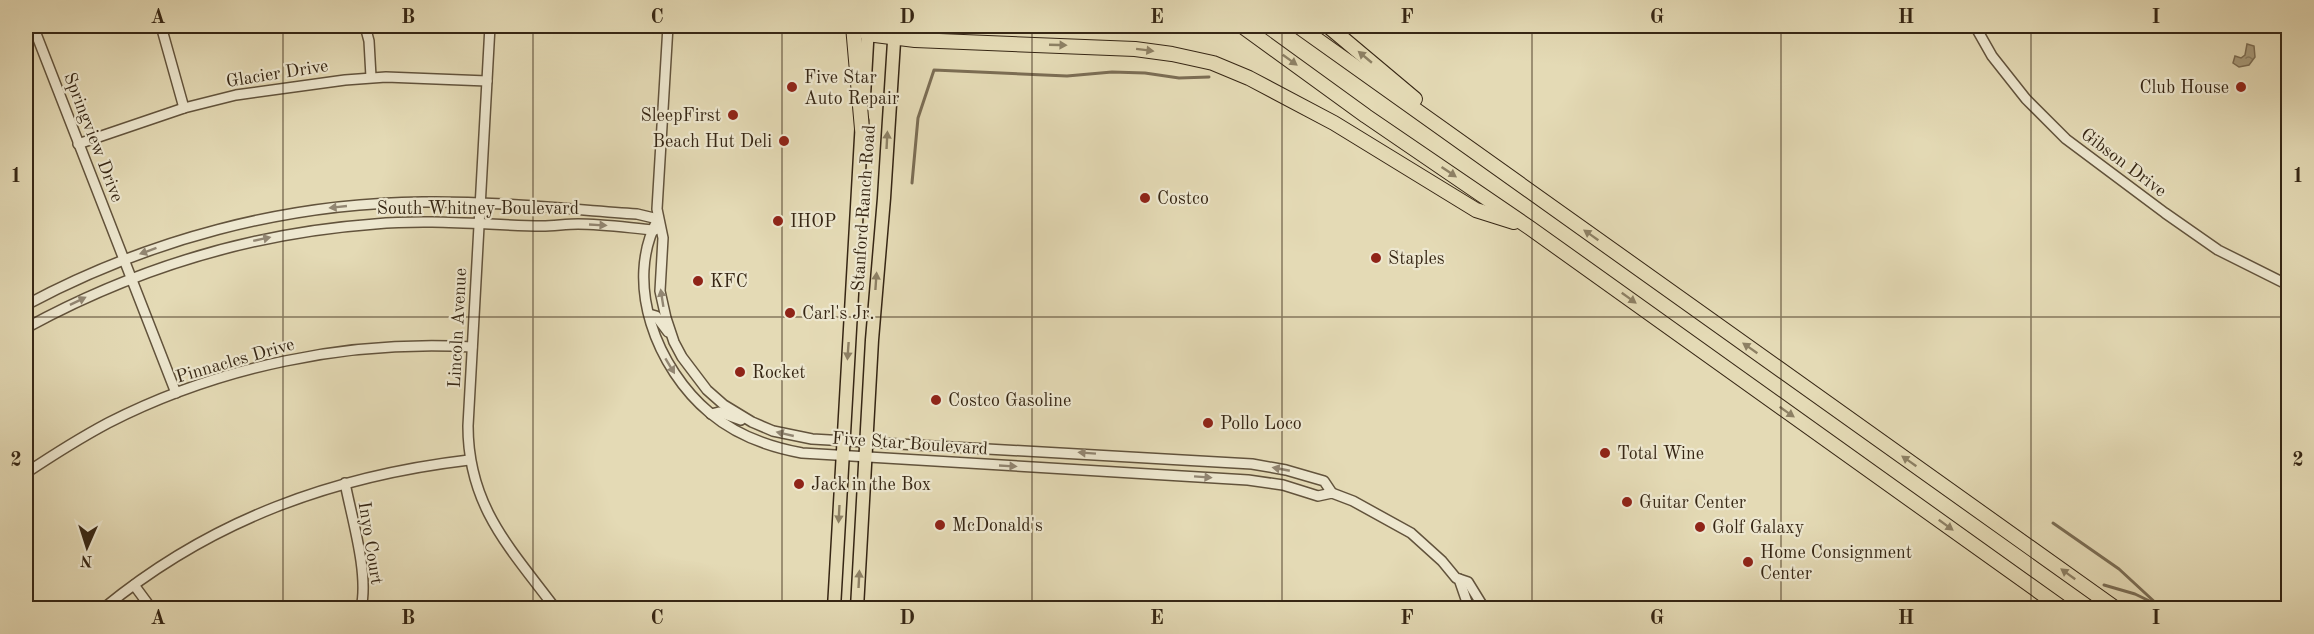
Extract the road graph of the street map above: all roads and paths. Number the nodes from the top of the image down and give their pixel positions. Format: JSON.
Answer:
{"nodes":[{"id":1,"x":162,"y":26,"type":"edge"},
{"id":2,"x":365,"y":26,"type":"edge"},
{"id":3,"x":490,"y":26,"type":"edge"},
{"id":4,"x":668,"y":26,"type":"edge"},
{"id":5,"x":853,"y":26,"type":"edge"},
{"id":6,"x":1242,"y":26,"type":"edge"},
{"id":7,"x":1298,"y":26,"type":"edge"},
{"id":8,"x":1328,"y":26,"type":"edge"},
{"id":9,"x":1975,"y":26,"type":"edge"},
{"id":10,"x":34,"y":29,"type":"edge"},
{"id":11,"x":868,"y":30,"type":"edge"},
{"id":12,"x":894,"y":31,"type":"edge"},
{"id":13,"x":26,"y":36,"type":"edge"},
{"id":14,"x":372,"y":77,"type":"junction"},
{"id":15,"x":487,"y":81,"type":"junction"},
{"id":16,"x":184,"y":108,"type":"junction"},
{"id":17,"x":1439,"y":125,"type":"junction"},
{"id":18,"x":862,"y":129,"type":"junction"},
{"id":19,"x":78,"y":144,"type":"junction"},
{"id":20,"x":480,"y":204,"type":"junction"},
{"id":21,"x":658,"y":219,"type":"junction"},
{"id":22,"x":479,"y":223,"type":"junction"},
{"id":23,"x":1530,"y":228,"type":"junction"},
{"id":24,"x":656,"y":230,"type":"junction"},
{"id":25,"x":123,"y":260,"type":"junction"},
{"id":26,"x":130,"y":279,"type":"junction"},
{"id":27,"x":2289,"y":285,"type":"edge"},
{"id":28,"x":26,"y":305,"type":"edge"},
{"id":29,"x":649,"y":314,"type":"junction"},
{"id":30,"x":26,"y":328,"type":"edge"},
{"id":31,"x":674,"y":342,"type":"junction"},
{"id":32,"x":472,"y":347,"type":"junction"},
{"id":33,"x":176,"y":393,"type":"junction"},
{"id":34,"x":711,"y":414,"type":"junction"},
{"id":35,"x":752,"y":422,"type":"junction"},
{"id":36,"x":843,"y":441,"type":"junction"},
{"id":37,"x":866,"y":443,"type":"junction"},
{"id":38,"x":974,"y":447,"type":"junction"},
{"id":39,"x":842,"y":456,"type":"junction"},
{"id":40,"x":866,"y":457,"type":"junction"},
{"id":41,"x":469,"y":460,"type":"junction"},
{"id":42,"x":972,"y":464,"type":"junction"},
{"id":43,"x":26,"y":472,"type":"edge"},
{"id":44,"x":345,"y":483,"type":"junction"},
{"id":45,"x":1332,"y":493,"type":"junction"},
{"id":46,"x":1459,"y":579,"type":"junction"},
{"id":47,"x":134,"y":585,"type":"junction"},
{"id":48,"x":104,"y":609,"type":"edge"},
{"id":49,"x":151,"y":609,"type":"edge"},
{"id":50,"x":361,"y":609,"type":"edge"},
{"id":51,"x":555,"y":609,"type":"edge"},
{"id":52,"x":834,"y":609,"type":"edge"},
{"id":53,"x":857,"y":609,"type":"edge"},
{"id":54,"x":1469,"y":609,"type":"edge"},
{"id":55,"x":1484,"y":609,"type":"edge"},
{"id":56,"x":2062,"y":609,"type":"edge"},
{"id":57,"x":2115,"y":609,"type":"edge"}],
"edges":[{"from":1,"to":16,"type":"street"},
{"from":2,"to":14,"type":"street"},
{"from":3,"to":15,"type":"street","name":"Lincoln Avenue"},
{"from":4,"to":21,"type":"street","name":"Five Star Boulevard"},
{"from":5,"to":18,"type":"highway"},
{"from":6,"to":23,"type":"highway","one_way":true},
{"from":7,"to":17,"type":"highway"},
{"from":17,"to":8,"type":"highway","one_way":true},
{"from":9,"to":27,"type":"street","name":"Gibson Drive"},
{"from":10,"to":13,"type":"street"},
{"from":10,"to":19,"type":"street","name":"Springview Drive"},
{"from":11,"to":12,"type":"highway"},
{"from":11,"to":18,"type":"main road","name":"Stanford Ranch Road"},
{"from":12,"to":23,"type":"highway","one_way":true},
{"from":37,"to":12,"type":"main road","name":"Stanford Ranch Road","one_way":true},
{"from":14,"to":15,"type":"street","name":"Glacier Drive"},
{"from":14,"to":16,"type":"street","name":"Glacier Drive"},
{"from":15,"to":20,"type":"street","name":"Lincoln Avenue"},
{"from":16,"to":19,"type":"street","name":"Glacier Drive"},
{"from":57,"to":17,"type":"highway","one_way":true},
{"from":18,"to":36,"type":"main road","name":"Stanford Ranch Road","one_way":true},
{"from":19,"to":25,"type":"street","name":"Springview Drive"},
{"from":20,"to":21,"type":"street","name":"South Whitney Boulevard"},
{"from":20,"to":22,"type":"street","name":"Lincoln Avenue"},
{"from":20,"to":25,"type":"street","name":"South Whitney Boulevard","one_way":true},
{"from":21,"to":24,"type":"street","name":"Five Star Boulevard"},
{"from":22,"to":24,"type":"street","name":"South Whitney Boulevard","one_way":true},
{"from":26,"to":22,"type":"street","name":"South Whitney Boulevard","one_way":true},
{"from":22,"to":32,"type":"street","name":"Lincoln Avenue"},
{"from":23,"to":56,"type":"highway","one_way":true},
{"from":24,"to":29,"type":"street","name":"Five Star Boulevard"},
{"from":31,"to":24,"type":"street","name":"Five Star Boulevard","one_way":true},
{"from":25,"to":26,"type":"street","name":"Springview Drive"},
{"from":25,"to":28,"type":"street","name":"South Whitney Boulevard"},
{"from":30,"to":26,"type":"street","name":"South Whitney Boulevard","one_way":true},
{"from":26,"to":33,"type":"street"},
{"from":29,"to":31,"type":"street"},
{"from":29,"to":34,"type":"street","name":"Five Star Boulevard","one_way":true},
{"from":31,"to":35,"type":"street","name":"Five Star Boulevard"},
{"from":32,"to":33,"type":"street","name":"Pinnacles Drive"},
{"from":32,"to":41,"type":"street","name":"Lincoln Avenue"},
{"from":33,"to":43,"type":"street","name":"Pinnacles Drive"},
{"from":34,"to":35,"type":"street"},
{"from":34,"to":39,"type":"street","name":"Five Star Boulevard"},
{"from":36,"to":35,"type":"street","name":"Five Star Boulevard","one_way":true},
{"from":36,"to":37,"type":"street","name":"Five Star Boulevard"},
{"from":36,"to":39,"type":"main road","name":"Stanford Ranch Road"},
{"from":37,"to":38,"type":"street","name":"Five Star Boulevard"},
{"from":37,"to":40,"type":"main road","name":"Stanford Ranch Road"},
{"from":38,"to":42,"type":"street"},
{"from":45,"to":38,"type":"street","name":"Five Star Boulevard","one_way":true},
{"from":39,"to":40,"type":"street","name":"Five Star Boulevard"},
{"from":39,"to":52,"type":"main road","name":"Stanford Ranch Road","one_way":true},
{"from":40,"to":42,"type":"street","name":"Five Star Boulevard"},
{"from":53,"to":40,"type":"main road","name":"Stanford Ranch Road","one_way":true},
{"from":41,"to":44,"type":"street"},
{"from":41,"to":51,"type":"street","name":"Lincoln Avenue"},
{"from":42,"to":45,"type":"street","name":"Five Star Boulevard","one_way":true},
{"from":44,"to":47,"type":"street"},
{"from":44,"to":50,"type":"street","name":"Inyo Court"},
{"from":45,"to":46,"type":"street","name":"Five Star Boulevard"},
{"from":46,"to":54,"type":"street","name":"Five Star Boulevard"},
{"from":46,"to":55,"type":"street","name":"Five Star Boulevard"},
{"from":47,"to":48,"type":"street"},
{"from":47,"to":49,"type":"street"}]}
